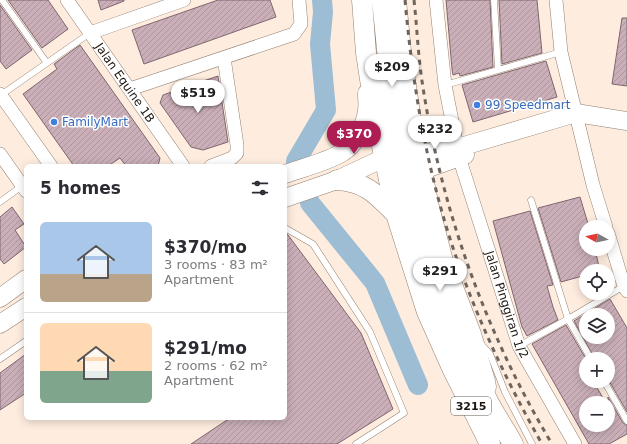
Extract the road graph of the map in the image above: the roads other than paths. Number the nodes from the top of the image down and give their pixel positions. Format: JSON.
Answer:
{"nodes":[{"id":1,"x":2,"y":0,"type":"edge"},
{"id":2,"x":67,"y":0,"type":"edge"},
{"id":3,"x":184,"y":0,"type":"edge"},
{"id":4,"x":299,"y":0,"type":"edge"},
{"id":5,"x":362,"y":0,"type":"edge"},
{"id":6,"x":382,"y":0,"type":"edge"},
{"id":7,"x":397,"y":0,"type":"edge"},
{"id":8,"x":436,"y":0,"type":"edge"},
{"id":9,"x":494,"y":0,"type":"edge"},
{"id":10,"x":556,"y":0,"type":"edge"},
{"id":11,"x":90,"y":33,"type":"junction"},
{"id":12,"x":561,"y":52,"type":"junction"},
{"id":13,"x":366,"y":53,"type":"junction"},
{"id":14,"x":224,"y":58,"type":"junction"},
{"id":15,"x":47,"y":63,"type":"junction"},
{"id":16,"x":498,"y":69,"type":"junction"},
{"id":17,"x":445,"y":85,"type":"junction"},
{"id":18,"x":130,"y":89,"type":"junction"},
{"id":19,"x":0,"y":95,"type":"edge"},
{"id":20,"x":578,"y":120,"type":"junction"},
{"id":21,"x":627,"y":121,"type":"edge"},
{"id":22,"x":398,"y":136,"type":"junction"},
{"id":23,"x":458,"y":152,"type":"junction"},
{"id":24,"x":0,"y":154,"type":"edge"},
{"id":25,"x":384,"y":158,"type":"junction"},
{"id":26,"x":421,"y":162,"type":"junction"},
{"id":27,"x":50,"y":164,"type":"edge"},
{"id":28,"x":182,"y":164,"type":"edge"},
{"id":29,"x":216,"y":164,"type":"edge"},
{"id":30,"x":287,"y":173,"type":"edge"},
{"id":31,"x":336,"y":180,"type":"junction"},
{"id":32,"x":24,"y":188,"type":"edge"},
{"id":33,"x":287,"y":197,"type":"edge"},
{"id":34,"x":531,"y":200,"type":"dead end"},
{"id":35,"x":0,"y":202,"type":"edge"},
{"id":36,"x":396,"y":214,"type":"junction"},
{"id":37,"x":604,"y":220,"type":"edge"},
{"id":38,"x":287,"y":229,"type":"edge"},
{"id":39,"x":615,"y":255,"type":"edge"},
{"id":40,"x":24,"y":280,"type":"edge"},
{"id":41,"x":626,"y":289,"type":"edge"},
{"id":42,"x":0,"y":298,"type":"edge"},
{"id":43,"x":24,"y":308,"type":"edge"},
{"id":44,"x":568,"y":319,"type":"junction"},
{"id":45,"x":0,"y":324,"type":"edge"},
{"id":46,"x":472,"y":334,"type":"junction"},
{"id":47,"x":24,"y":342,"type":"edge"},
{"id":48,"x":18,"y":346,"type":"junction"},
{"id":49,"x":519,"y":346,"type":"junction"},
{"id":50,"x":24,"y":348,"type":"edge"},
{"id":51,"x":587,"y":352,"type":"edge"},
{"id":52,"x":0,"y":359,"type":"edge"},
{"id":53,"x":608,"y":388,"type":"edge"},
{"id":54,"x":490,"y":406,"type":"junction"},
{"id":55,"x":627,"y":421,"type":"edge"},
{"id":56,"x":356,"y":444,"type":"edge"},
{"id":57,"x":490,"y":444,"type":"edge"},
{"id":58,"x":513,"y":444,"type":"edge"},
{"id":59,"x":532,"y":444,"type":"edge"},
{"id":60,"x":575,"y":444,"type":"edge"}],
"edges":[{"from":1,"to":15,"type":"lane"},
{"from":2,"to":11,"type":"street","name":"Jalan Equine 1B"},
{"from":3,"to":11,"type":"street"},
{"from":4,"to":14,"type":"street"},
{"from":5,"to":13,"type":"main road","number":"3215"},
{"from":6,"to":22,"type":"main road","number":"3215"},
{"from":7,"to":26,"type":"street"},
{"from":8,"to":17,"type":"street","name":"Jalan Pinggiran 1/2"},
{"from":9,"to":16,"type":"lane"},
{"from":10,"to":12,"type":"street"},
{"from":11,"to":15,"type":"lane"},
{"from":11,"to":18,"type":"street","name":"Jalan Equine 1B"},
{"from":12,"to":16,"type":"lane"},
{"from":12,"to":20,"type":"street"},
{"from":13,"to":25,"type":"main road","number":"3215"},
{"from":13,"to":30,"type":"street"},
{"from":14,"to":18,"type":"street"},
{"from":14,"to":29,"type":"street"},
{"from":15,"to":19,"type":"lane"},
{"from":16,"to":17,"type":"lane"},
{"from":17,"to":23,"type":"street","name":"Jalan Pinggiran 1/2"},
{"from":18,"to":28,"type":"street","name":"Jalan Equine 1B"},
{"from":19,"to":27,"type":"street"},
{"from":20,"to":21,"type":"street"},
{"from":20,"to":23,"type":"street"},
{"from":20,"to":37,"type":"street"},
{"from":22,"to":25,"type":"main road"},
{"from":22,"to":54,"type":"main road","number":"3215"},
{"from":23,"to":26,"type":"street"},
{"from":23,"to":49,"type":"street","name":"Jalan Pinggiran 1/2"},
{"from":24,"to":32,"type":"street"},
{"from":25,"to":31,"type":"street"},
{"from":25,"to":36,"type":"main road","number":"3215"},
{"from":26,"to":46,"type":"street"},
{"from":31,"to":33,"type":"street"},
{"from":31,"to":36,"type":"main road"},
{"from":32,"to":35,"type":"lane"},
{"from":34,"to":44,"type":"lane"},
{"from":36,"to":57,"type":"main road","number":"3215"},
{"from":38,"to":56,"type":"lane"},
{"from":39,"to":41,"type":"street"},
{"from":40,"to":42,"type":"street"},
{"from":41,"to":44,"type":"lane"},
{"from":43,"to":45,"type":"street"},
{"from":44,"to":49,"type":"lane"},
{"from":44,"to":51,"type":"lane"},
{"from":46,"to":54,"type":"street"},
{"from":46,"to":59,"type":"lane"},
{"from":47,"to":48,"type":"lane"},
{"from":48,"to":50,"type":"lane"},
{"from":48,"to":52,"type":"lane"},
{"from":49,"to":60,"type":"street","name":"Jalan Pinggiran 1/2"},
{"from":53,"to":55,"type":"lane"},
{"from":54,"to":58,"type":"main road","number":"3215"}]}
